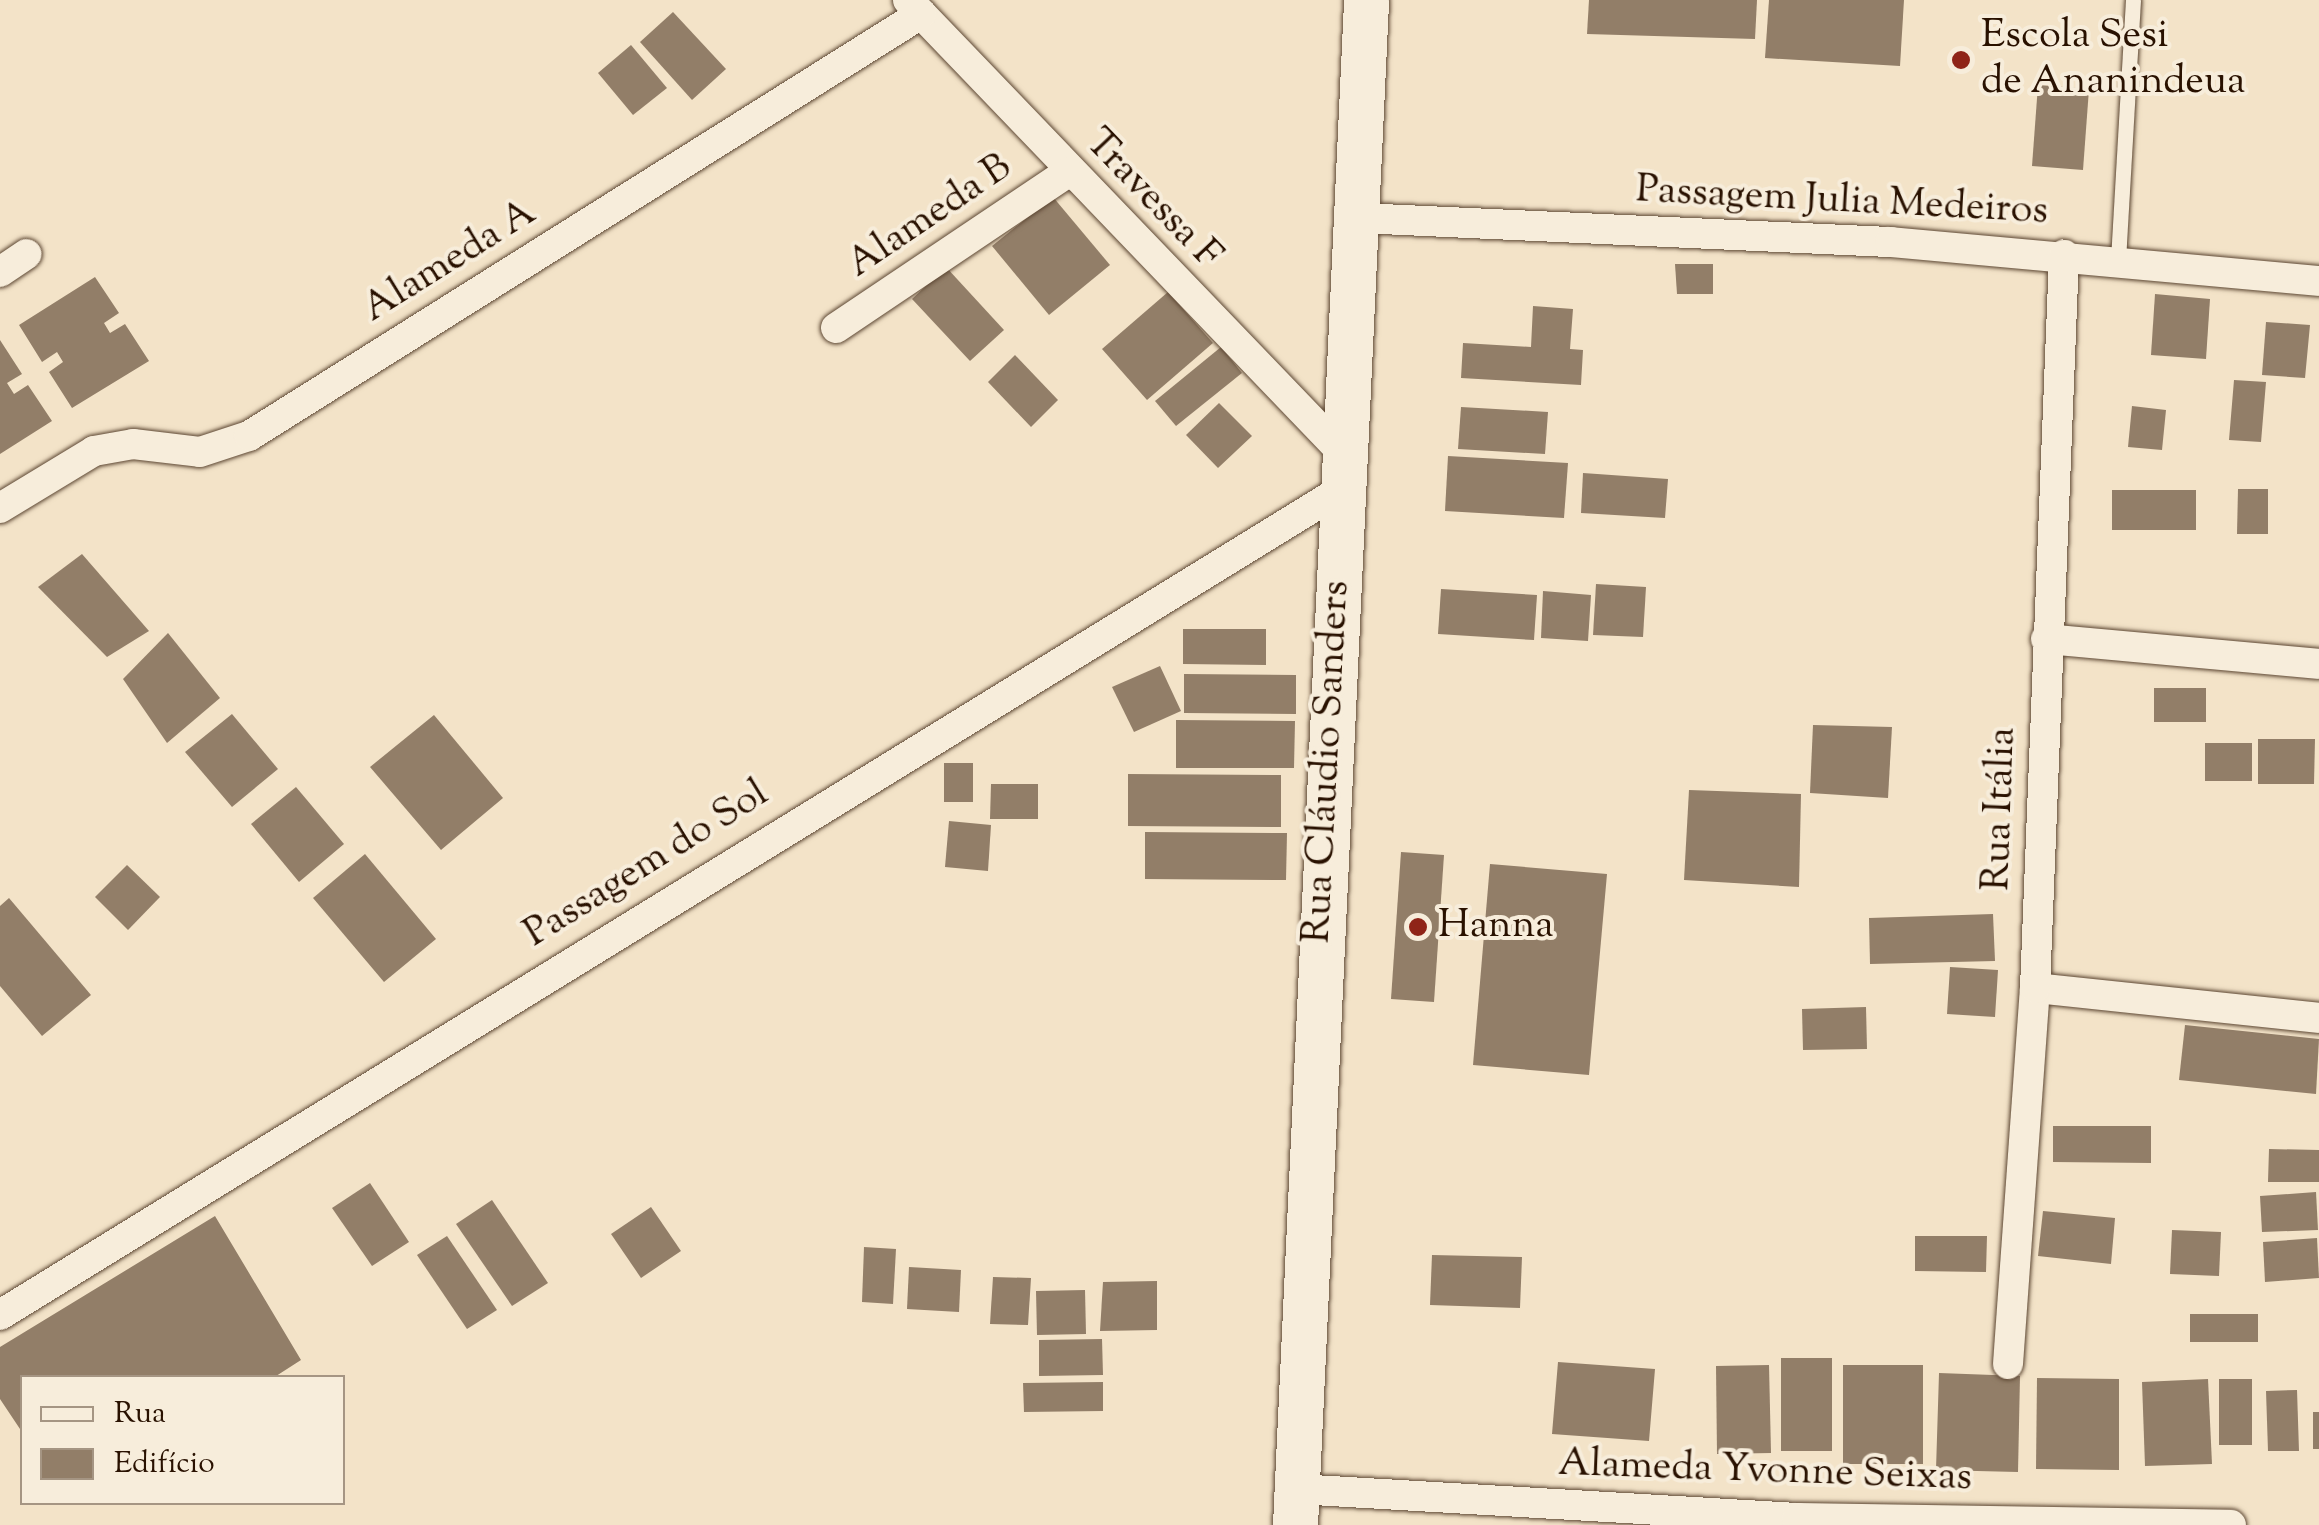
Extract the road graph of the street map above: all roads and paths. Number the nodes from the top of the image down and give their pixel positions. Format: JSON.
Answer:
{"nodes":[{"id":1,"x":1366,"y":0,"type":"edge"},
{"id":2,"x":2134,"y":0,"type":"edge"},
{"id":3,"x":915,"y":7,"type":"edge"},
{"id":4,"x":1068,"y":172,"type":"junction"},
{"id":5,"x":1359,"y":218,"type":"junction"},
{"id":6,"x":27,"y":254,"type":"dead end"},
{"id":7,"x":2064,"y":255,"type":"junction"},
{"id":8,"x":2118,"y":260,"type":"junction"},
{"id":9,"x":0,"y":272,"type":"edge"},
{"id":10,"x":2319,"y":282,"type":"edge"},
{"id":11,"x":836,"y":328,"type":"dead end"},
{"id":12,"x":1341,"y":471,"type":"junction"},
{"id":13,"x":0,"y":508,"type":"edge"},
{"id":14,"x":2046,"y":639,"type":"junction"},
{"id":15,"x":2319,"y":664,"type":"edge"},
{"id":16,"x":2035,"y":988,"type":"junction"},
{"id":17,"x":2319,"y":1018,"type":"edge"},
{"id":18,"x":0,"y":1315,"type":"edge"},
{"id":19,"x":2008,"y":1364,"type":"dead end"},
{"id":20,"x":1295,"y":1507,"type":"edge"},
{"id":21,"x":2230,"y":1525,"type":"edge"}],
"edges":[{"from":1,"to":5,"type":"main road","name":"Rua Cláudio Sanders"},
{"from":2,"to":8,"type":"lane"},
{"from":3,"to":4,"type":"street","name":"Travessa F"},
{"from":3,"to":13,"type":"street","name":"Alameda A"},
{"from":4,"to":11,"type":"street","name":"Alameda B"},
{"from":4,"to":12,"type":"street","name":"Travessa F"},
{"from":5,"to":7,"type":"street","name":"Passagem Julia Medeiros"},
{"from":5,"to":12,"type":"main road","name":"Rua Cláudio Sanders"},
{"from":6,"to":9,"type":"street"},
{"from":7,"to":8,"type":"street","name":"Passagem Julia Medeiros"},
{"from":7,"to":14,"type":"street","name":"Rua Itália"},
{"from":8,"to":10,"type":"street","name":"Passagem Julia Medeiros"},
{"from":12,"to":18,"type":"street","name":"Passagem do Sol"},
{"from":12,"to":20,"type":"main road","name":"Rua Cláudio Sanders"},
{"from":14,"to":15,"type":"street"},
{"from":14,"to":16,"type":"street","name":"Rua Itália"},
{"from":16,"to":17,"type":"street"},
{"from":16,"to":19,"type":"street","name":"Rua Itália"},
{"from":20,"to":21,"type":"street","name":"Alameda Yvonne Seixas"}]}
